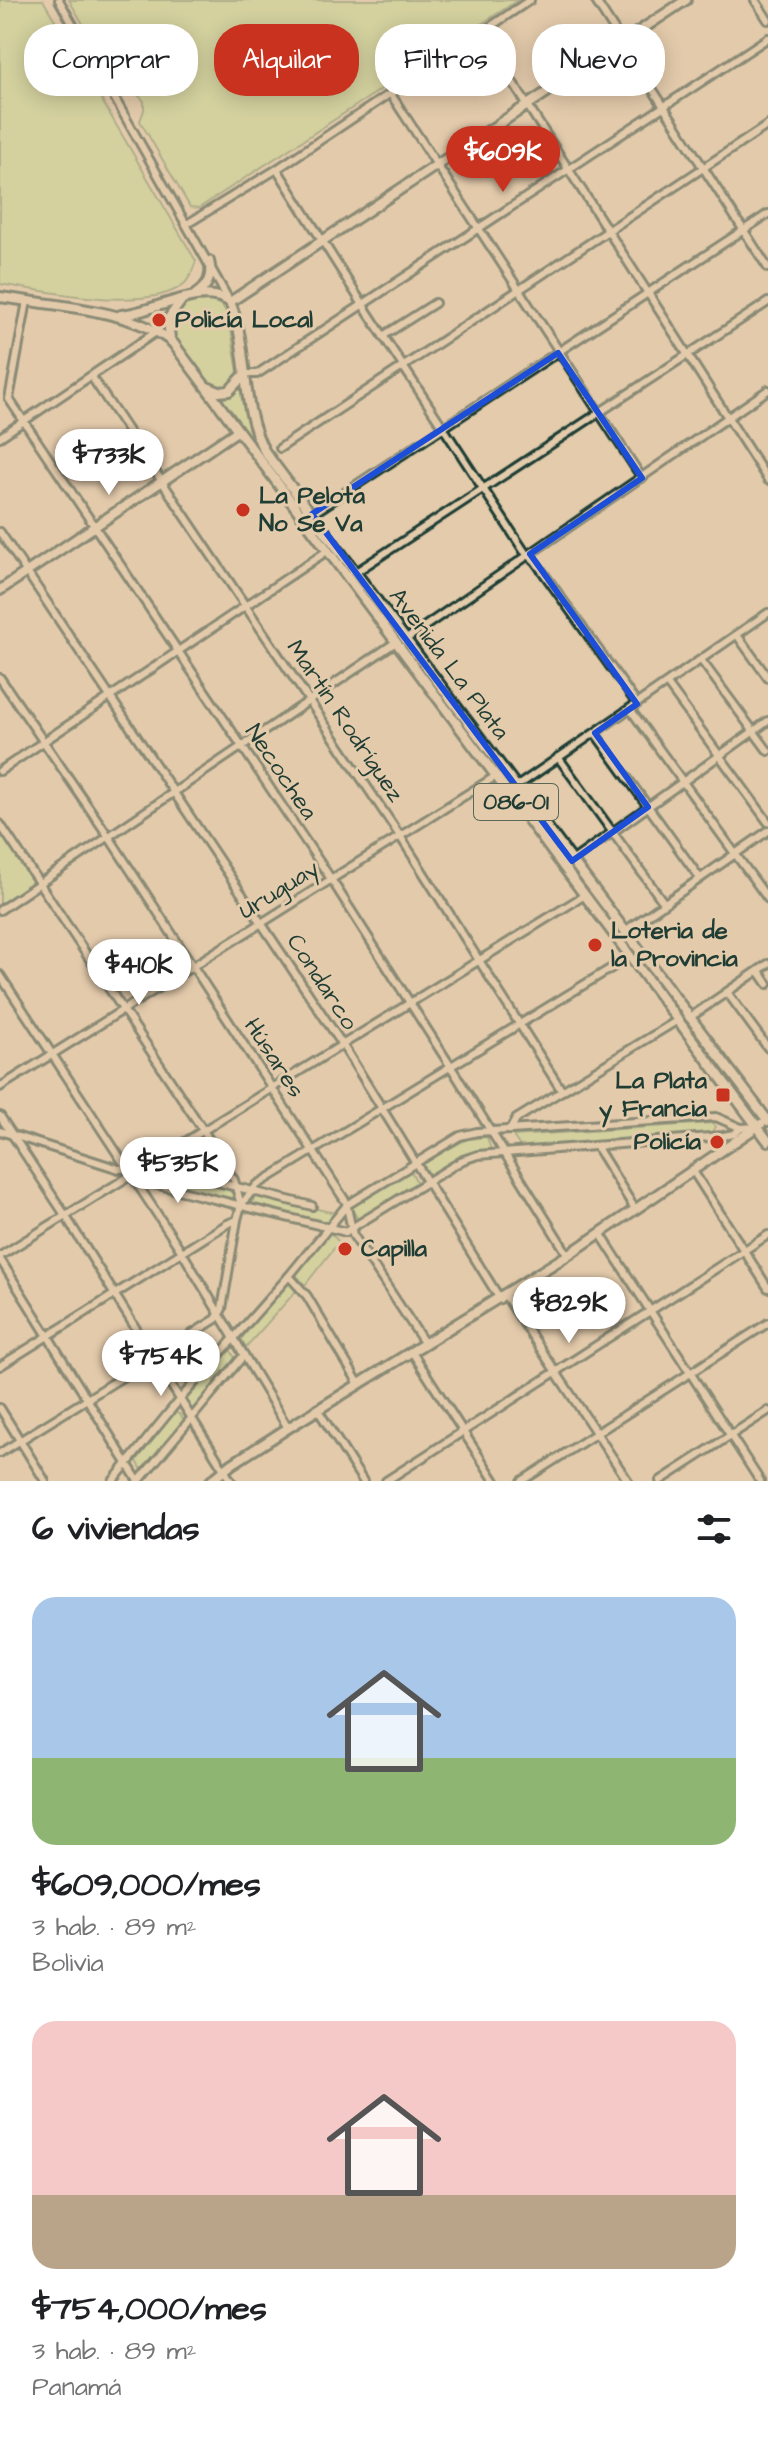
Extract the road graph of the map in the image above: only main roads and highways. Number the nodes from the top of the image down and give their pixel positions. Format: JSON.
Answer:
{"nodes":[{"id":1,"x":686,"y":0,"type":"edge"},
{"id":2,"x":209,"y":261,"type":"road end"},
{"id":3,"x":196,"y":294,"type":"junction"},
{"id":4,"x":0,"y":297,"type":"edge"},
{"id":5,"x":185,"y":299,"type":"junction"},
{"id":6,"x":230,"y":302,"type":"junction"},
{"id":7,"x":112,"y":315,"type":"junction"},
{"id":8,"x":173,"y":343,"type":"junction"},
{"id":9,"x":244,"y":374,"type":"junction"},
{"id":10,"x":199,"y":380,"type":"junction"},
{"id":11,"x":237,"y":431,"type":"junction"},
{"id":12,"x":0,"y":590,"type":"edge"},
{"id":13,"x":401,"y":641,"type":"junction"},
{"id":14,"x":768,"y":1120,"type":"edge"},
{"id":15,"x":757,"y":1127,"type":"junction"},
{"id":16,"x":768,"y":1141,"type":"edge"},
{"id":17,"x":211,"y":1481,"type":"edge"}],
"edges":[{"from":1,"to":6,"type":"main road"},
{"from":2,"to":3,"type":"main road"},
{"from":3,"to":5,"type":"main road","name":"Avenida La Plata"},
{"from":3,"to":6,"type":"main road"},
{"from":4,"to":7,"type":"main road","name":"Avenida La Plata"},
{"from":5,"to":7,"type":"main road","name":"Avenida La Plata"},
{"from":5,"to":8,"type":"main road"},
{"from":6,"to":9,"type":"main road","name":"Avenida La Plata"},
{"from":7,"to":8,"type":"main road","name":"Avenida La Plata"},
{"from":8,"to":10,"type":"main road","name":"Avenida La Plata"},
{"from":9,"to":10,"type":"main road"},
{"from":9,"to":13,"type":"main road","name":"Avenida La Plata","number":"086-01"},
{"from":10,"to":11,"type":"main road","name":"Avenida La Plata","number":"086-01"},
{"from":11,"to":12,"type":"main road"},
{"from":11,"to":13,"type":"main road","name":"Avenida La Plata","number":"086-01"},
{"from":13,"to":14,"type":"main road","name":"Avenida La Plata","number":"086-01"},
{"from":13,"to":15,"type":"main road","name":"Avenida La Plata","number":"086-01"},
{"from":14,"to":15,"type":"main road"},
{"from":15,"to":16,"type":"main road","name":"Avenida La Plata","number":"086-01"},
{"from":15,"to":17,"type":"main road"}]}
